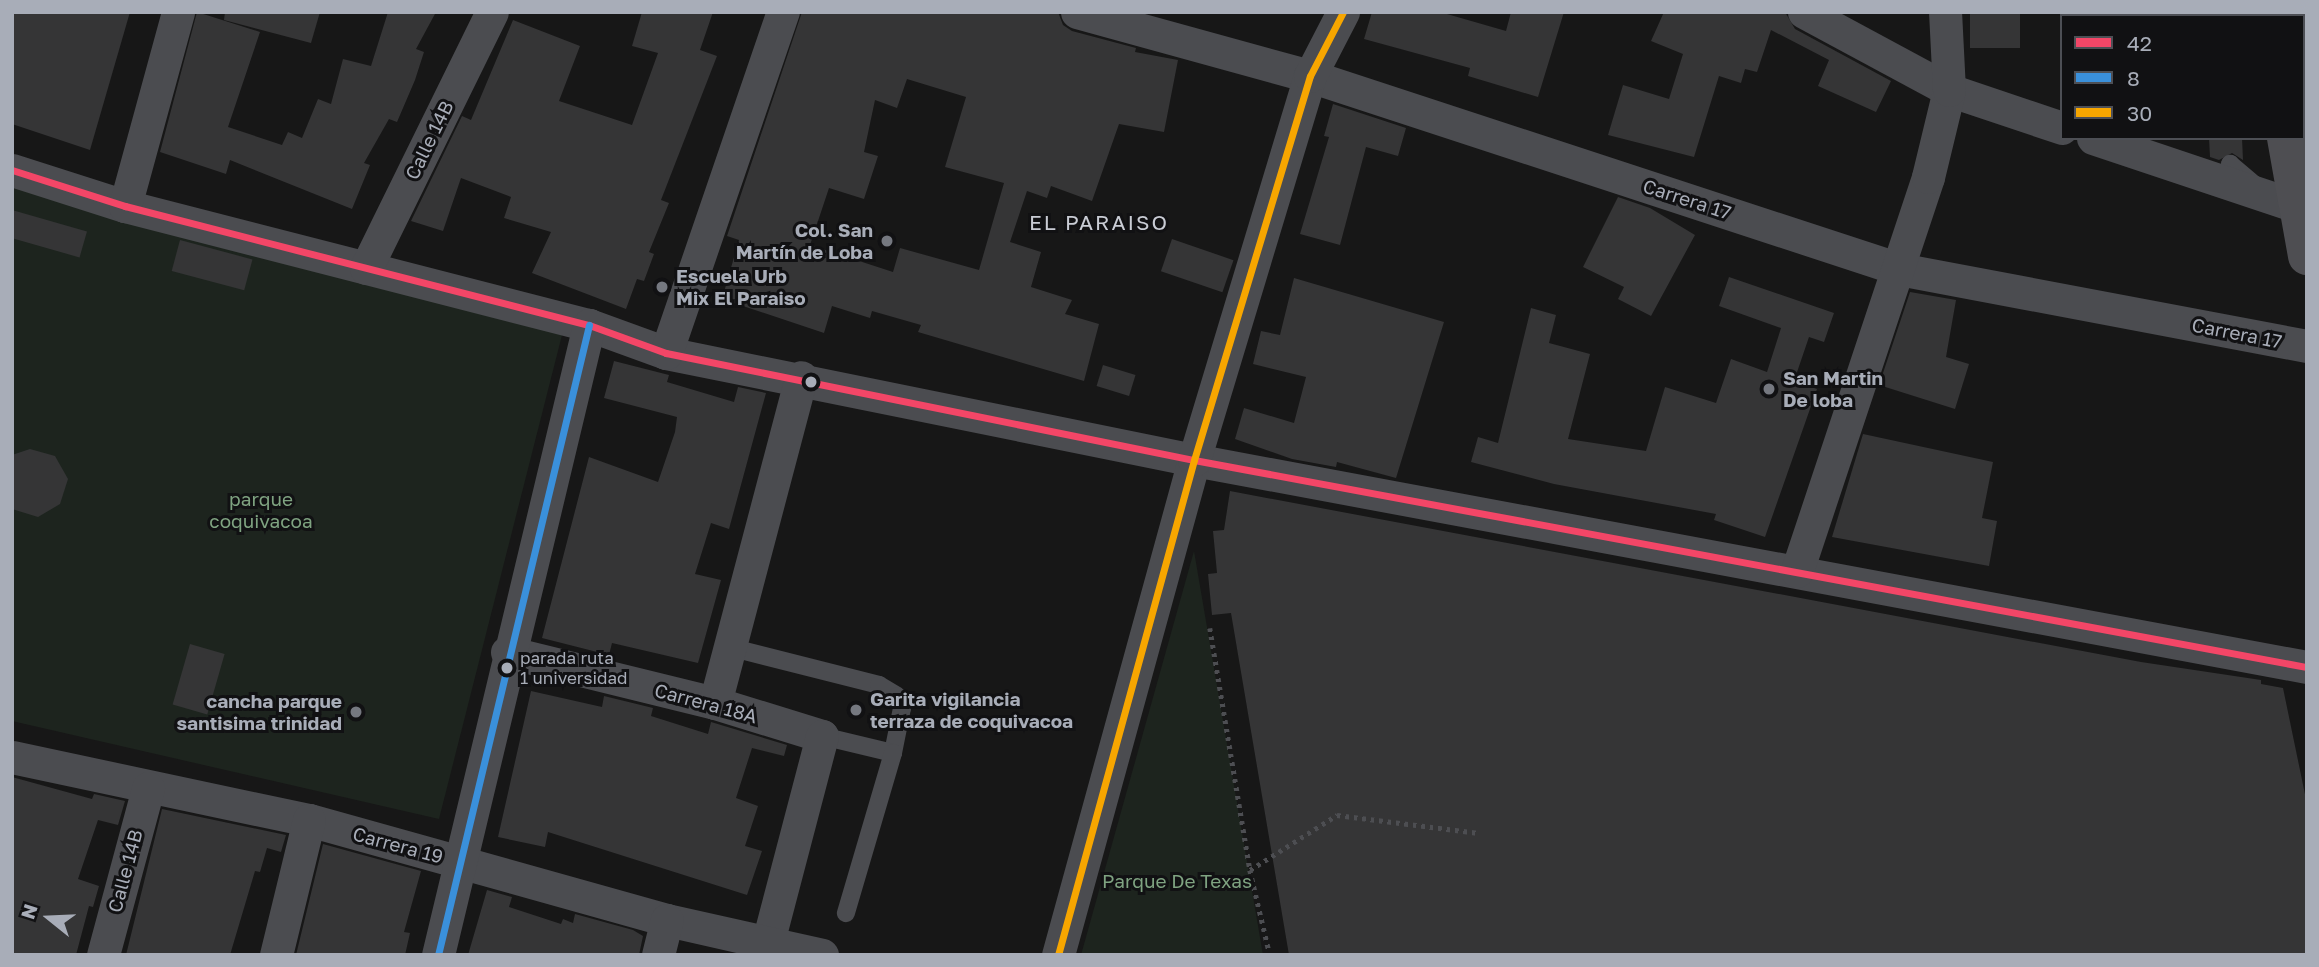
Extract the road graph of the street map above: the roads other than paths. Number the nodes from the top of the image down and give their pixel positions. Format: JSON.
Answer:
{"nodes":[{"id":1,"x":178,"y":12,"type":"edge"},
{"id":2,"x":492,"y":12,"type":"edge"},
{"id":3,"x":783,"y":12,"type":"edge"},
{"id":4,"x":1077,"y":12,"type":"edge"},
{"id":5,"x":1343,"y":12,"type":"edge"},
{"id":6,"x":1804,"y":12,"type":"edge"},
{"id":7,"x":1945,"y":12,"type":"edge"},
{"id":8,"x":1310,"y":76,"type":"junction"},
{"id":9,"x":1949,"y":90,"type":"junction"},
{"id":10,"x":2060,"y":127,"type":"edge"},
{"id":11,"x":2101,"y":140,"type":"edge"},
{"id":12,"x":2286,"y":140,"type":"edge"},
{"id":13,"x":12,"y":170,"type":"edge"},
{"id":14,"x":2298,"y":201,"type":"junction"},
{"id":15,"x":125,"y":206,"type":"junction"},
{"id":16,"x":2307,"y":256,"type":"edge"},
{"id":17,"x":366,"y":268,"type":"junction"},
{"id":18,"x":1899,"y":269,"type":"junction"},
{"id":19,"x":589,"y":325,"type":"junction"},
{"id":20,"x":2307,"y":346,"type":"edge"},
{"id":21,"x":666,"y":353,"type":"junction"},
{"id":22,"x":801,"y":377,"type":"junction"},
{"id":23,"x":1194,"y":460,"type":"junction"},
{"id":24,"x":1797,"y":571,"type":"junction"},
{"id":25,"x":729,"y":647,"type":"junction"},
{"id":26,"x":507,"y":652,"type":"junction"},
{"id":27,"x":2307,"y":667,"type":"edge"},
{"id":28,"x":715,"y":703,"type":"junction"},
{"id":29,"x":822,"y":736,"type":"junction"},
{"id":30,"x":893,"y":752,"type":"junction"},
{"id":31,"x":12,"y":757,"type":"edge"},
{"id":32,"x":148,"y":788,"type":"junction"},
{"id":33,"x":309,"y":820,"type":"junction"},
{"id":34,"x":460,"y":861,"type":"junction"},
{"id":35,"x":846,"y":913,"type":"dead end"},
{"id":36,"x":667,"y":920,"type":"junction"},
{"id":37,"x":768,"y":942,"type":"junction"},
{"id":38,"x":103,"y":955,"type":"edge"},
{"id":39,"x":276,"y":955,"type":"edge"},
{"id":40,"x":438,"y":955,"type":"edge"},
{"id":41,"x":658,"y":955,"type":"edge"},
{"id":42,"x":822,"y":955,"type":"edge"},
{"id":43,"x":1058,"y":955,"type":"edge"}],
"edges":[{"from":1,"to":15,"type":"street"},
{"from":2,"to":17,"type":"street","name":"Calle 14B"},
{"from":3,"to":21,"type":"street"},
{"from":4,"to":8,"type":"street","name":"Carrera 17"},
{"from":5,"to":8,"type":"street"},
{"from":6,"to":9,"type":"street"},
{"from":7,"to":9,"type":"street"},
{"from":8,"to":18,"type":"street","name":"Carrera 17"},
{"from":8,"to":23,"type":"street"},
{"from":9,"to":10,"type":"street"},
{"from":9,"to":18,"type":"street"},
{"from":11,"to":14,"type":"street"},
{"from":12,"to":14,"type":"highway"},
{"from":13,"to":15,"type":"street"},
{"from":14,"to":16,"type":"highway"},
{"from":15,"to":17,"type":"street"},
{"from":17,"to":19,"type":"street"},
{"from":18,"to":20,"type":"street","name":"Carrera 17"},
{"from":18,"to":24,"type":"street"},
{"from":19,"to":21,"type":"street"},
{"from":19,"to":26,"type":"street"},
{"from":21,"to":22,"type":"street"},
{"from":22,"to":23,"type":"street"},
{"from":22,"to":25,"type":"street"},
{"from":23,"to":24,"type":"street"},
{"from":23,"to":43,"type":"street"},
{"from":24,"to":27,"type":"street"},
{"from":25,"to":28,"type":"street"},
{"from":25,"to":30,"type":"lane"},
{"from":26,"to":28,"type":"street","name":"Carrera 18A"},
{"from":26,"to":34,"type":"street"},
{"from":28,"to":29,"type":"street","name":"Carrera 18A"},
{"from":29,"to":30,"type":"lane"},
{"from":29,"to":37,"type":"street"},
{"from":30,"to":35,"type":"lane"},
{"from":31,"to":32,"type":"street","name":"Carrera 19"},
{"from":32,"to":33,"type":"street","name":"Carrera 19"},
{"from":32,"to":38,"type":"street","name":"Calle 14B"},
{"from":33,"to":34,"type":"street","name":"Carrera 19"},
{"from":33,"to":39,"type":"street"},
{"from":34,"to":36,"type":"street","name":"Carrera 19"},
{"from":34,"to":40,"type":"street"},
{"from":36,"to":37,"type":"street","name":"Carrera 19"},
{"from":36,"to":41,"type":"street"},
{"from":37,"to":42,"type":"street","name":"Carrera 19"}]}
